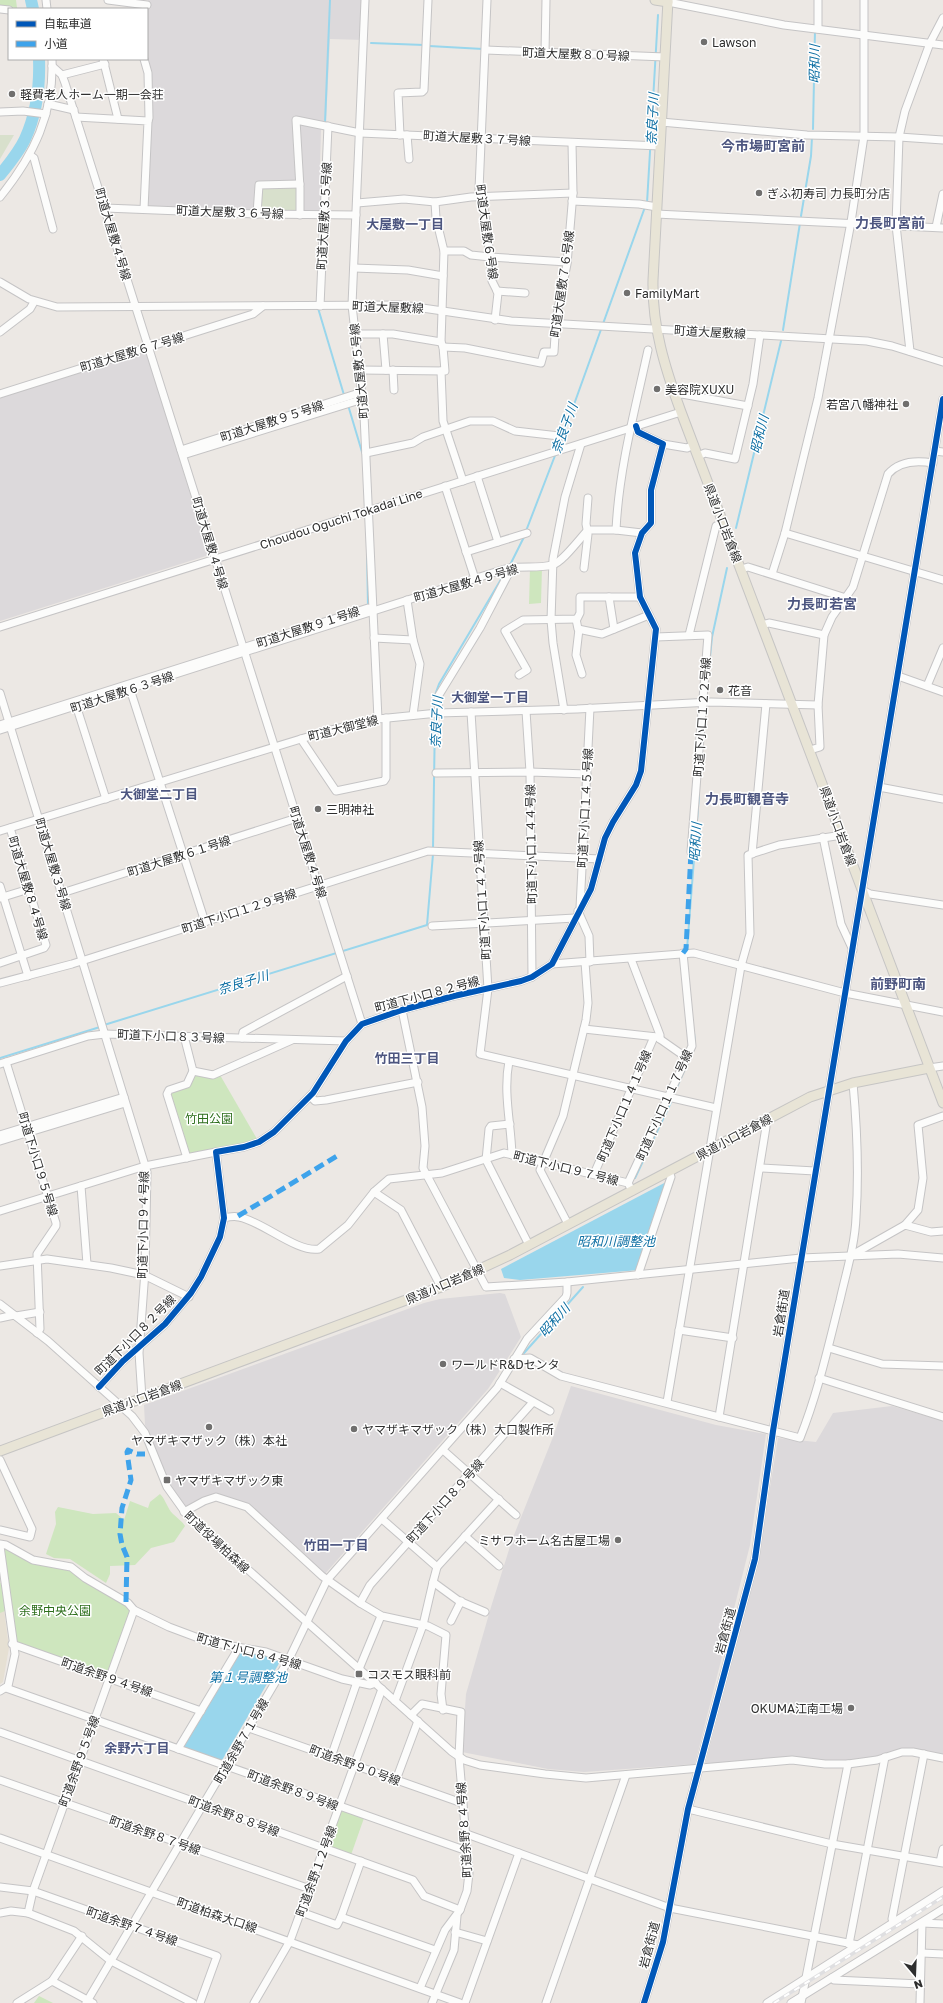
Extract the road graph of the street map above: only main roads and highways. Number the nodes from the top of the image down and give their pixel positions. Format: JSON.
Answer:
{"nodes":[{"id":1,"x":655,"y":0,"type":"edge"},
{"id":2,"x":671,"y":2,"type":"edge"},
{"id":3,"x":929,"y":1068,"type":"junction"},
{"id":4,"x":943,"y":1103,"type":"edge"},
{"id":5,"x":0,"y":1451,"type":"edge"}],
"edges":[{"from":1,"to":2,"type":"main road"},
{"from":2,"to":3,"type":"main road","name":"県道小口岩倉線"},
{"from":3,"to":4,"type":"main road"},
{"from":3,"to":5,"type":"main road","name":"県道小口岩倉線"}]}
